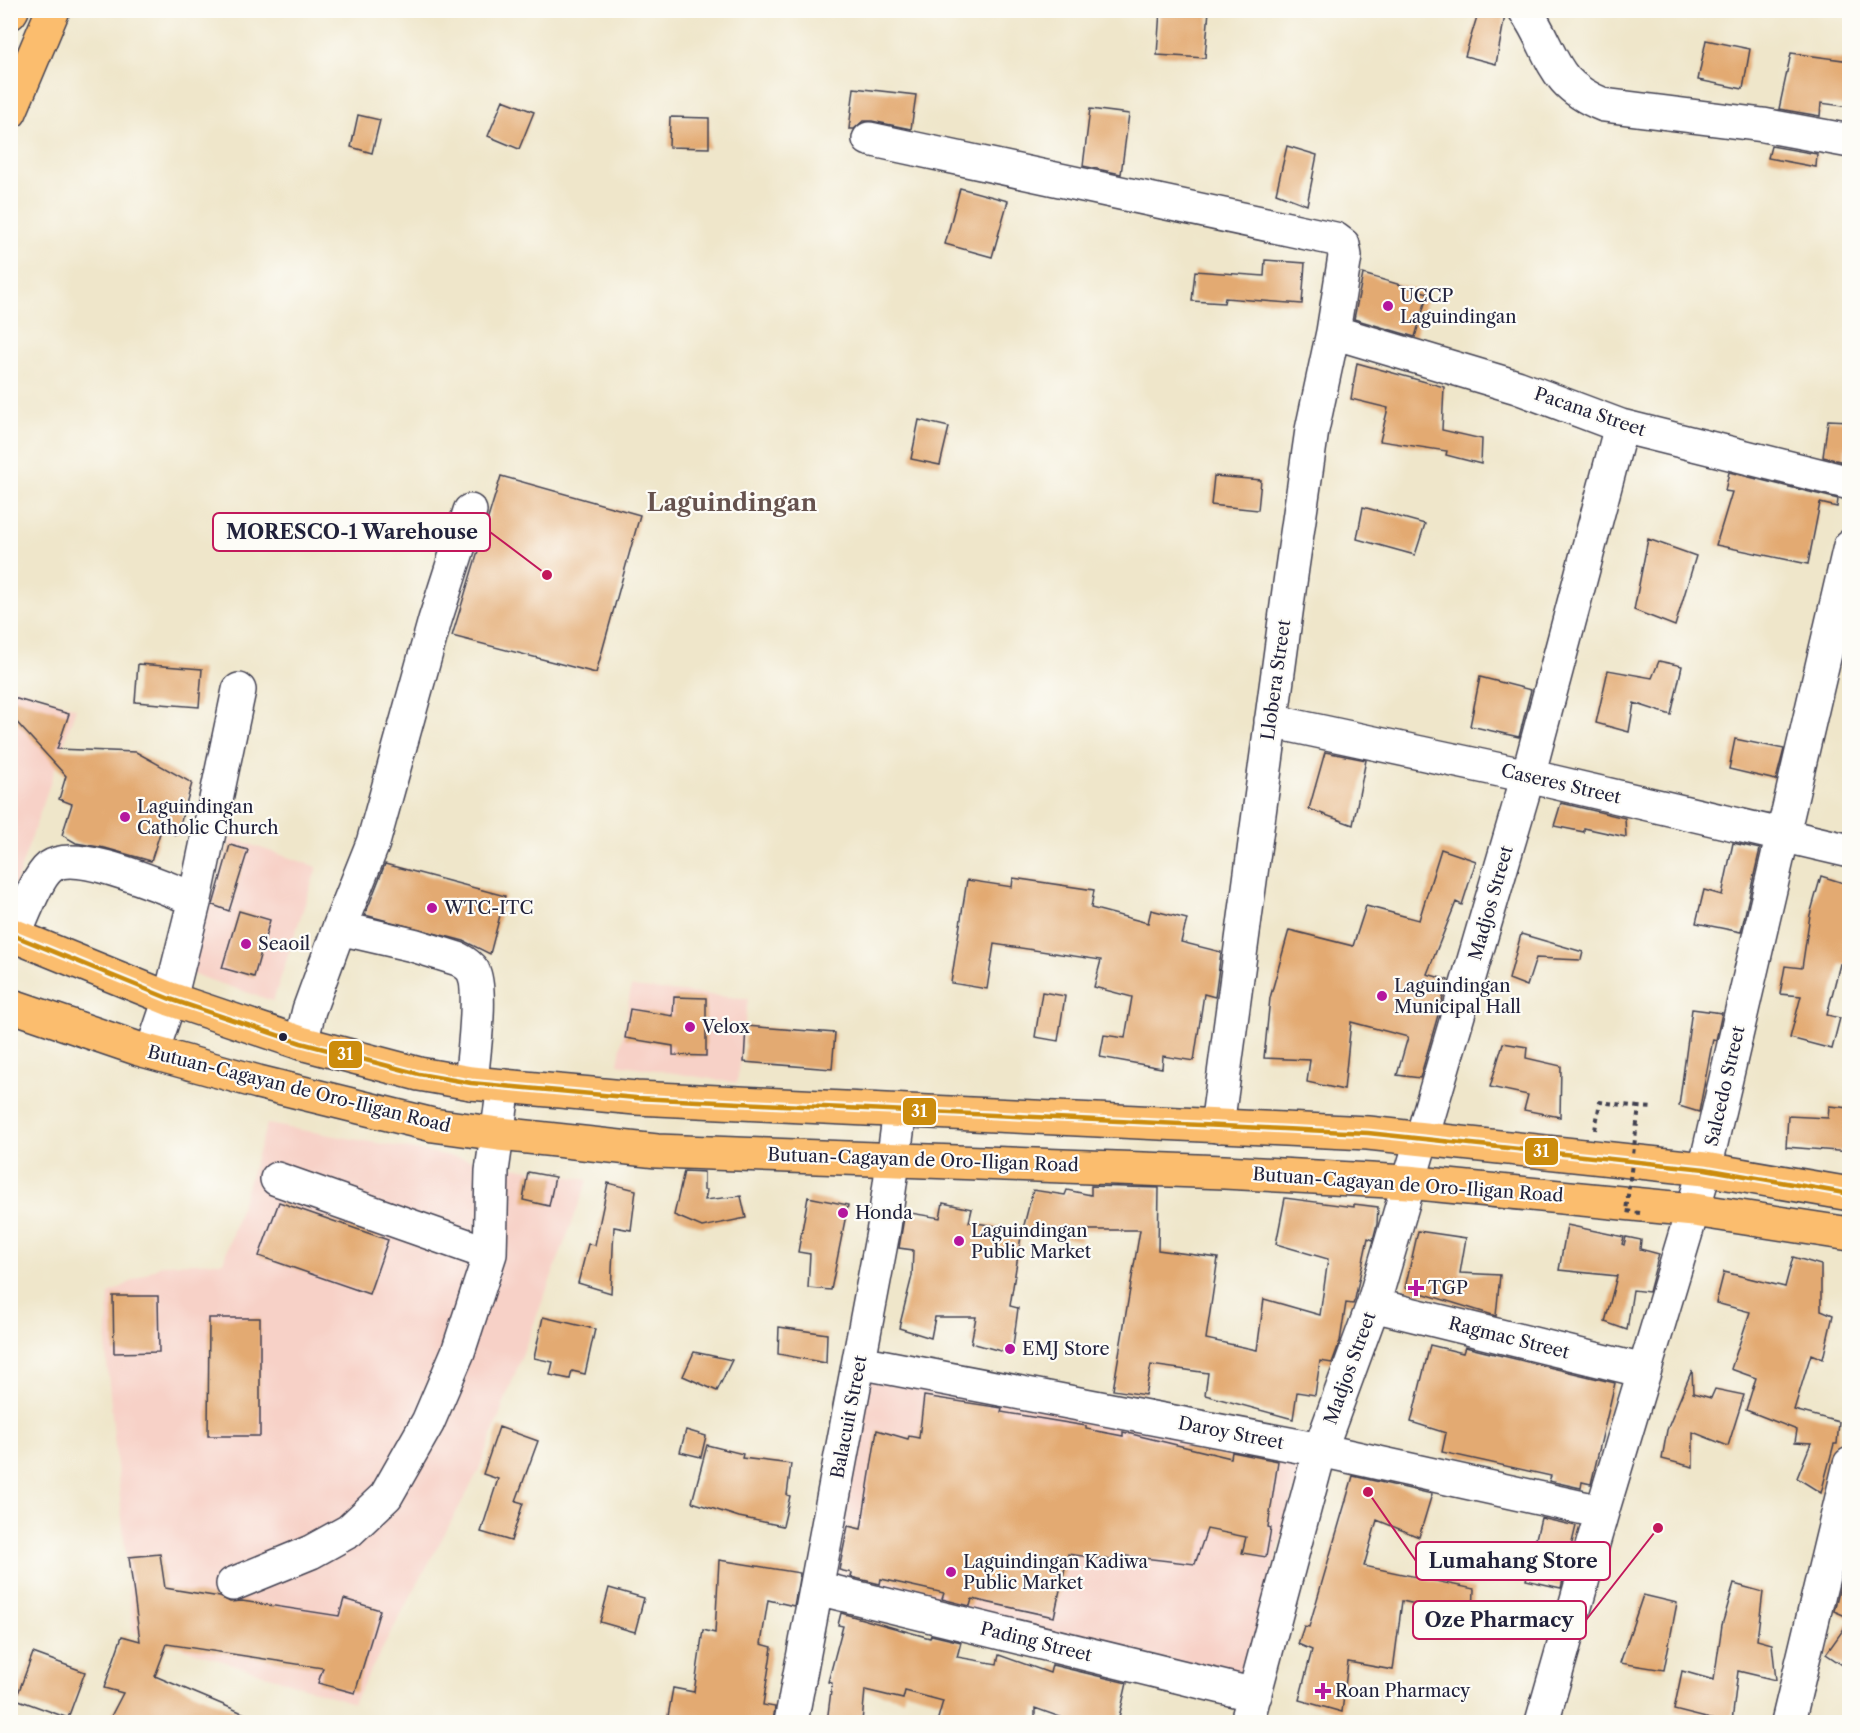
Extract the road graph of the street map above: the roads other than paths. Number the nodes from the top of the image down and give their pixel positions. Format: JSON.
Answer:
{"nodes":[{"id":1,"x":53,"y":10,"type":"edge"},
{"id":2,"x":1525,"y":10,"type":"edge"},
{"id":3,"x":10,"y":112,"type":"edge"},
{"id":4,"x":869,"y":139,"type":"dead end"},
{"id":5,"x":1850,"y":141,"type":"edge"},
{"id":6,"x":1333,"y":332,"type":"junction"},
{"id":7,"x":1621,"y":426,"type":"junction"},
{"id":8,"x":1850,"y":483,"type":"edge"},
{"id":9,"x":470,"y":511,"type":"dead end"},
{"id":10,"x":1850,"y":546,"type":"edge"},
{"id":11,"x":239,"y":690,"type":"dead end"},
{"id":12,"x":1271,"y":721,"type":"junction"},
{"id":13,"x":1528,"y":776,"type":"junction"},
{"id":14,"x":1784,"y":835,"type":"junction"},
{"id":15,"x":1850,"y":852,"type":"edge"},
{"id":16,"x":195,"y":900,"type":"junction"},
{"id":17,"x":339,"y":928,"type":"junction"},
{"id":18,"x":12,"y":935,"type":"edge"},
{"id":19,"x":170,"y":999,"type":"junction"},
{"id":20,"x":10,"y":1005,"type":"edge"},
{"id":21,"x":301,"y":1043,"type":"junction"},
{"id":22,"x":152,"y":1052,"type":"junction"},
{"id":23,"x":471,"y":1083,"type":"junction"},
{"id":24,"x":504,"y":1086,"type":"junction"},
{"id":25,"x":900,"y":1111,"type":"junction"},
{"id":26,"x":1217,"y":1126,"type":"junction"},
{"id":27,"x":498,"y":1134,"type":"junction"},
{"id":28,"x":1422,"y":1138,"type":"junction"},
{"id":29,"x":893,"y":1159,"type":"junction"},
{"id":30,"x":1705,"y":1169,"type":"junction"},
{"id":31,"x":277,"y":1179,"type":"dead end"},
{"id":32,"x":1407,"y":1182,"type":"junction"},
{"id":33,"x":1850,"y":1194,"type":"edge"},
{"id":34,"x":1694,"y":1210,"type":"junction"},
{"id":35,"x":1850,"y":1234,"type":"edge"},
{"id":36,"x":490,"y":1254,"type":"junction"},
{"id":37,"x":1373,"y":1305,"type":"junction"},
{"id":38,"x":859,"y":1362,"type":"junction"},
{"id":39,"x":1644,"y":1371,"type":"junction"},
{"id":40,"x":1320,"y":1450,"type":"junction"},
{"id":41,"x":1850,"y":1464,"type":"edge"},
{"id":42,"x":1602,"y":1512,"type":"junction"},
{"id":43,"x":233,"y":1584,"type":"dead end"},
{"id":44,"x":817,"y":1588,"type":"junction"},
{"id":45,"x":1251,"y":1709,"type":"edge"},
{"id":46,"x":790,"y":1722,"type":"edge"},
{"id":47,"x":1542,"y":1722,"type":"edge"},
{"id":48,"x":1788,"y":1722,"type":"edge"}],
"edges":[{"from":1,"to":3,"type":"main road"},
{"from":2,"to":5,"type":"street"},
{"from":4,"to":6,"type":"street","name":"Llobera Street"},
{"from":6,"to":7,"type":"street","name":"Pacana Street"},
{"from":6,"to":12,"type":"street","name":"Llobera Street"},
{"from":7,"to":8,"type":"street","name":"Pacana Street"},
{"from":7,"to":13,"type":"street","name":"Madjos Street"},
{"from":9,"to":17,"type":"street"},
{"from":10,"to":14,"type":"street","name":"Salcedo Street"},
{"from":11,"to":16,"type":"street"},
{"from":12,"to":13,"type":"street","name":"Caseres Street"},
{"from":12,"to":26,"type":"street","name":"Llobera Street"},
{"from":13,"to":14,"type":"street","name":"Caseres Street"},
{"from":13,"to":28,"type":"street","name":"Madjos Street"},
{"from":14,"to":15,"type":"street","name":"Caseres Street"},
{"from":14,"to":30,"type":"street","name":"Salcedo Street"},
{"from":16,"to":18,"type":"street"},
{"from":16,"to":19,"type":"street"},
{"from":17,"to":21,"type":"street"},
{"from":17,"to":23,"type":"street"},
{"from":18,"to":19,"type":"main road"},
{"from":19,"to":21,"type":"main road"},
{"from":19,"to":22,"type":"street"},
{"from":20,"to":22,"type":"main road","name":"Butuan-Cagayan de Oro-Iligan Road"},
{"from":21,"to":23,"type":"main road"},
{"from":22,"to":27,"type":"main road","name":"Butuan-Cagayan de Oro-Iligan Road"},
{"from":23,"to":24,"type":"main road"},
{"from":24,"to":25,"type":"main road"},
{"from":24,"to":27,"type":"street"},
{"from":25,"to":26,"type":"main road"},
{"from":25,"to":29,"type":"street","name":"Balacuit Street"},
{"from":26,"to":28,"type":"main road"},
{"from":27,"to":29,"type":"main road","name":"Butuan-Cagayan de Oro-Iligan Road"},
{"from":27,"to":36,"type":"street"},
{"from":28,"to":30,"type":"main road"},
{"from":28,"to":32,"type":"street","name":"Madjos Street"},
{"from":29,"to":32,"type":"main road","name":"Butuan-Cagayan de Oro-Iligan Road"},
{"from":29,"to":38,"type":"street","name":"Balacuit Street"},
{"from":30,"to":33,"type":"main road"},
{"from":30,"to":34,"type":"street","name":"Salcedo Street"},
{"from":31,"to":36,"type":"street"},
{"from":32,"to":34,"type":"main road","name":"Butuan-Cagayan de Oro-Iligan Road"},
{"from":32,"to":37,"type":"street","name":"Madjos Street"},
{"from":34,"to":35,"type":"main road","name":"Butuan-Cagayan de Oro-Iligan Road"},
{"from":34,"to":39,"type":"street","name":"Salcedo Street"},
{"from":36,"to":43,"type":"street"},
{"from":37,"to":39,"type":"street","name":"Ragmac Street"},
{"from":37,"to":40,"type":"street","name":"Madjos Street"},
{"from":38,"to":40,"type":"street","name":"Daroy Street"},
{"from":38,"to":44,"type":"street","name":"Balacuit Street"},
{"from":39,"to":42,"type":"street","name":"Salcedo Street"},
{"from":40,"to":42,"type":"street","name":"Daroy Street"},
{"from":40,"to":45,"type":"street","name":"Madjos Street"},
{"from":41,"to":48,"type":"street"},
{"from":42,"to":47,"type":"street","name":"Salcedo Street"},
{"from":44,"to":45,"type":"street","name":"Pading Street"},
{"from":44,"to":46,"type":"street","name":"Balacuit Street"}]}
